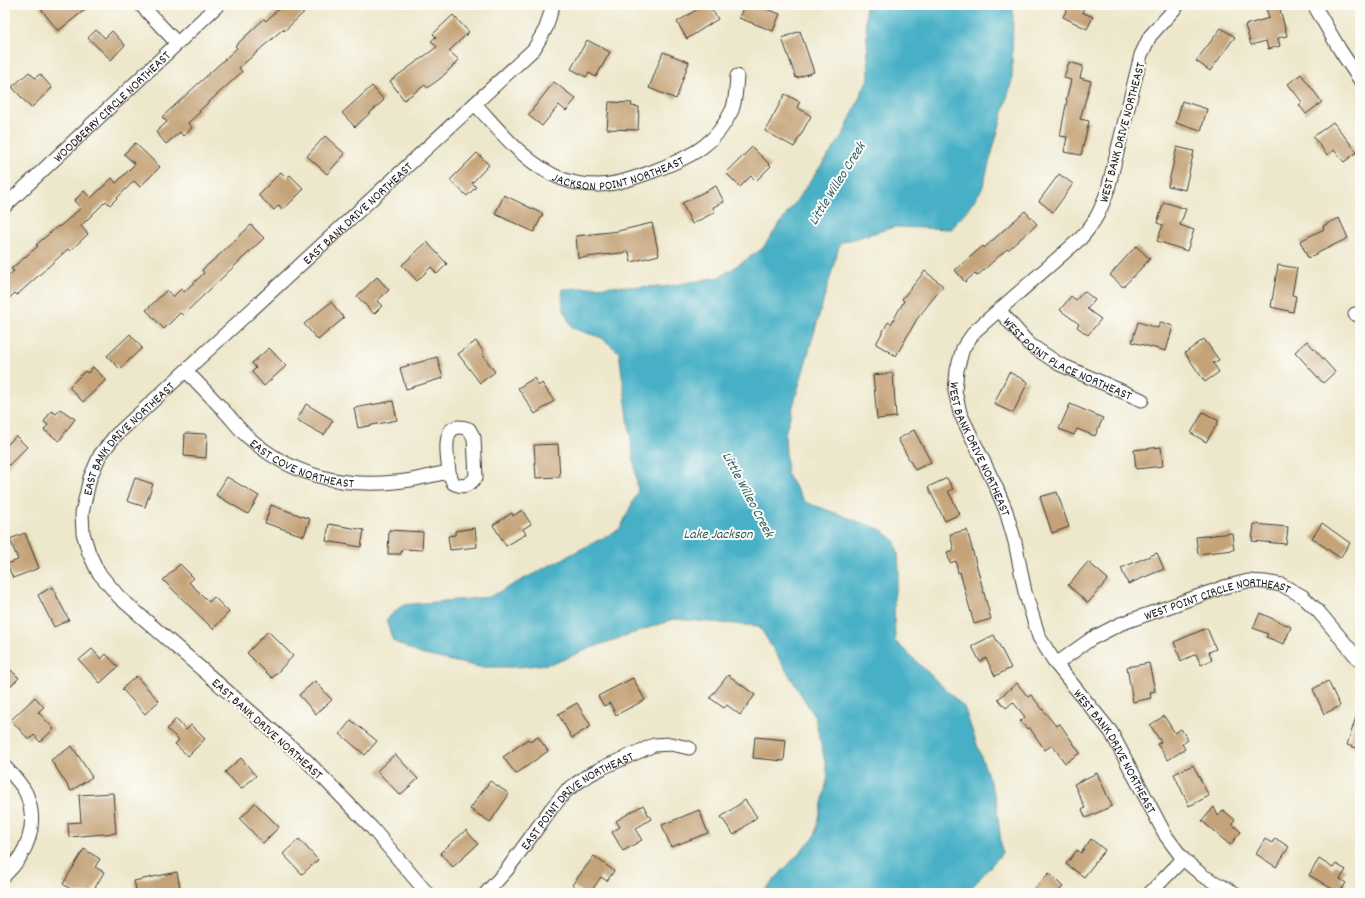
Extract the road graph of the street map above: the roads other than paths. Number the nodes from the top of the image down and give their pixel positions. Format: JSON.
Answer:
{"nodes":[{"id":1,"x":141,"y":5,"type":"edge"},
{"id":2,"x":218,"y":5,"type":"edge"},
{"id":3,"x":553,"y":5,"type":"edge"},
{"id":4,"x":1178,"y":5,"type":"edge"},
{"id":5,"x":1314,"y":5,"type":"edge"},
{"id":6,"x":177,"y":43,"type":"junction"},
{"id":7,"x":737,"y":76,"type":"dead end"},
{"id":8,"x":1360,"y":80,"type":"edge"},
{"id":9,"x":475,"y":104,"type":"junction"},
{"id":10,"x":5,"y":206,"type":"edge"},
{"id":11,"x":999,"y":310,"type":"junction"},
{"id":12,"x":186,"y":371,"type":"junction"},
{"id":13,"x":1142,"y":400,"type":"dead end"},
{"id":14,"x":449,"y":472,"type":"dead end"},
{"id":15,"x":1360,"y":661,"type":"edge"},
{"id":16,"x":1056,"y":664,"type":"junction"},
{"id":17,"x":689,"y":748,"type":"dead end"},
{"id":18,"x":5,"y":766,"type":"edge"},
{"id":19,"x":1183,"y":859,"type":"junction"},
{"id":20,"x":5,"y":875,"type":"edge"},
{"id":21,"x":427,"y":893,"type":"edge"},
{"id":22,"x":486,"y":893,"type":"edge"},
{"id":23,"x":1150,"y":893,"type":"edge"},
{"id":24,"x":1234,"y":893,"type":"edge"}],
"edges":[{"from":1,"to":6,"type":"street"},
{"from":2,"to":6,"type":"street","name":"WOODBERRY CIRCLE NORTHEAST"},
{"from":3,"to":9,"type":"street","name":"EAST BANK DRIVE NORTHEAST"},
{"from":4,"to":11,"type":"street","name":"WEST BANK DRIVE NORTHEAST"},
{"from":5,"to":8,"type":"street"},
{"from":6,"to":10,"type":"street","name":"WOODBERRY CIRCLE NORTHEAST"},
{"from":7,"to":9,"type":"street","name":"JACKSON POINT NORTHEAST"},
{"from":9,"to":12,"type":"street","name":"EAST BANK DRIVE NORTHEAST"},
{"from":11,"to":13,"type":"street","name":"WEST POINT PLACE NORTHEAST"},
{"from":11,"to":16,"type":"street","name":"WEST BANK DRIVE NORTHEAST"},
{"from":12,"to":14,"type":"street","name":"EAST COVE NORTHEAST"},
{"from":12,"to":21,"type":"street","name":"EAST BANK DRIVE NORTHEAST"},
{"from":15,"to":16,"type":"street","name":"WEST POINT CIRCLE NORTHEAST"},
{"from":16,"to":19,"type":"street","name":"WEST BANK DRIVE NORTHEAST"},
{"from":17,"to":22,"type":"street","name":"EAST POINT DRIVE NORTHEAST"},
{"from":18,"to":20,"type":"street"},
{"from":19,"to":23,"type":"street"},
{"from":19,"to":24,"type":"street","name":"WEST BANK DRIVE NORTHEAST"}]}
